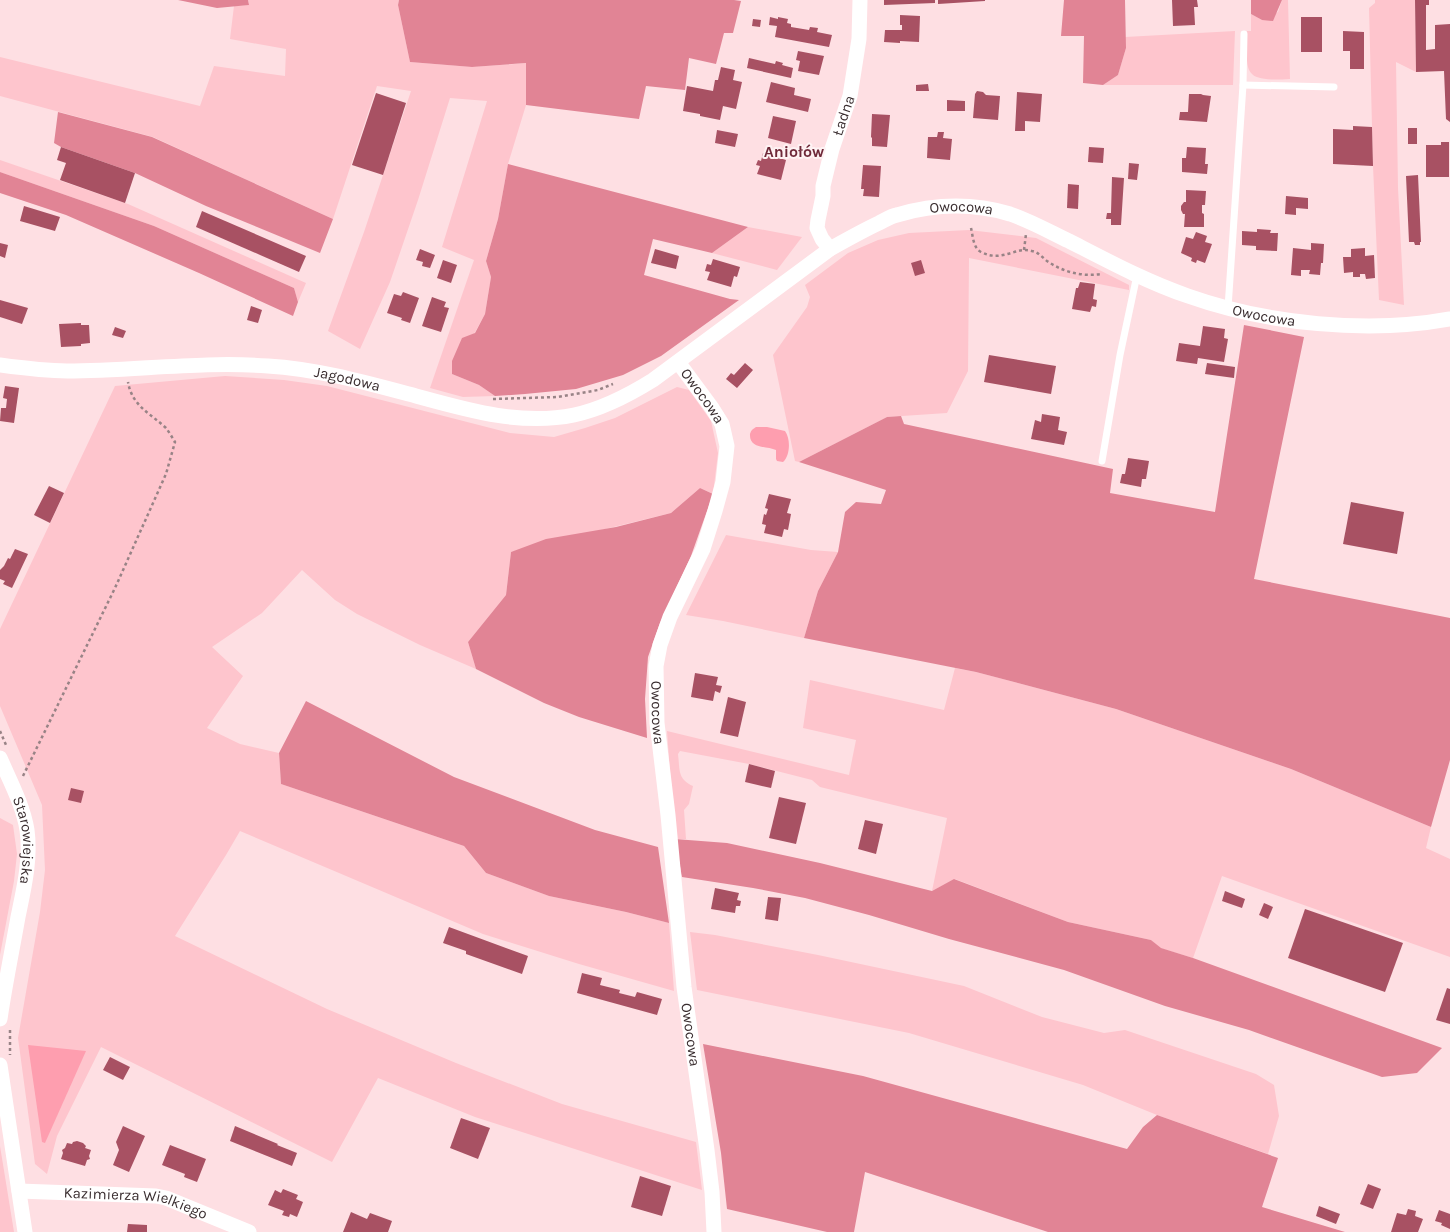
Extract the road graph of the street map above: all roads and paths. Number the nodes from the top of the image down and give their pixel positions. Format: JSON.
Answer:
{"nodes":[{"id":1,"x":860,"y":0,"type":"edge"},
{"id":2,"x":1244,"y":34,"type":"dead end"},
{"id":3,"x":1243,"y":85,"type":"junction"},
{"id":4,"x":1334,"y":87,"type":"dead end"},
{"id":5,"x":971,"y":228,"type":"dead end"},
{"id":6,"x":1026,"y":234,"type":"dead end"},
{"id":7,"x":830,"y":249,"type":"junction"},
{"id":8,"x":1024,"y":250,"type":"junction"},
{"id":9,"x":1105,"y":273,"type":"dead end"},
{"id":10,"x":1137,"y":275,"type":"junction"},
{"id":11,"x":1228,"y":308,"type":"junction"},
{"id":12,"x":1450,"y":319,"type":"edge"},
{"id":13,"x":678,"y":362,"type":"junction"},
{"id":14,"x":0,"y":365,"type":"edge"},
{"id":15,"x":126,"y":369,"type":"junction"},
{"id":16,"x":619,"y":382,"type":"dead end"},
{"id":17,"x":492,"y":399,"type":"dead end"},
{"id":18,"x":1102,"y":461,"type":"dead end"},
{"id":19,"x":0,"y":731,"type":"edge"},
{"id":20,"x":5,"y":755,"type":"edge"},
{"id":21,"x":18,"y":773,"type":"dead end"},
{"id":22,"x":5,"y":1022,"type":"edge"},
{"id":23,"x":5,"y":1064,"type":"edge"},
{"id":24,"x":19,"y":1192,"type":"junction"},
{"id":25,"x":25,"y":1232,"type":"edge"},
{"id":26,"x":249,"y":1232,"type":"edge"},
{"id":27,"x":714,"y":1232,"type":"edge"}],
"edges":[{"from":1,"to":7,"type":"street","name":"Ładna"},
{"from":2,"to":3,"type":"lane"},
{"from":3,"to":4,"type":"lane"},
{"from":3,"to":11,"type":"lane"},
{"from":5,"to":8,"type":"path"},
{"from":6,"to":8,"type":"path"},
{"from":7,"to":10,"type":"street","name":"Owocowa"},
{"from":7,"to":13,"type":"street","name":"Owocowa"},
{"from":8,"to":9,"type":"path"},
{"from":10,"to":11,"type":"street","name":"Owocowa"},
{"from":10,"to":18,"type":"lane"},
{"from":11,"to":12,"type":"street","name":"Owocowa"},
{"from":13,"to":15,"type":"street","name":"Jagodowa"},
{"from":13,"to":27,"type":"street","name":"Owocowa"},
{"from":14,"to":15,"type":"street","name":"Jagodowa"},
{"from":15,"to":21,"type":"path"},
{"from":16,"to":17,"type":"path"},
{"from":19,"to":20,"type":"path"},
{"from":20,"to":22,"type":"street","name":"Starowiejska"},
{"from":22,"to":23,"type":"path"},
{"from":23,"to":24,"type":"street"},
{"from":24,"to":25,"type":"street"},
{"from":24,"to":26,"type":"street","name":"Kazimierza Wielkiego"}]}
